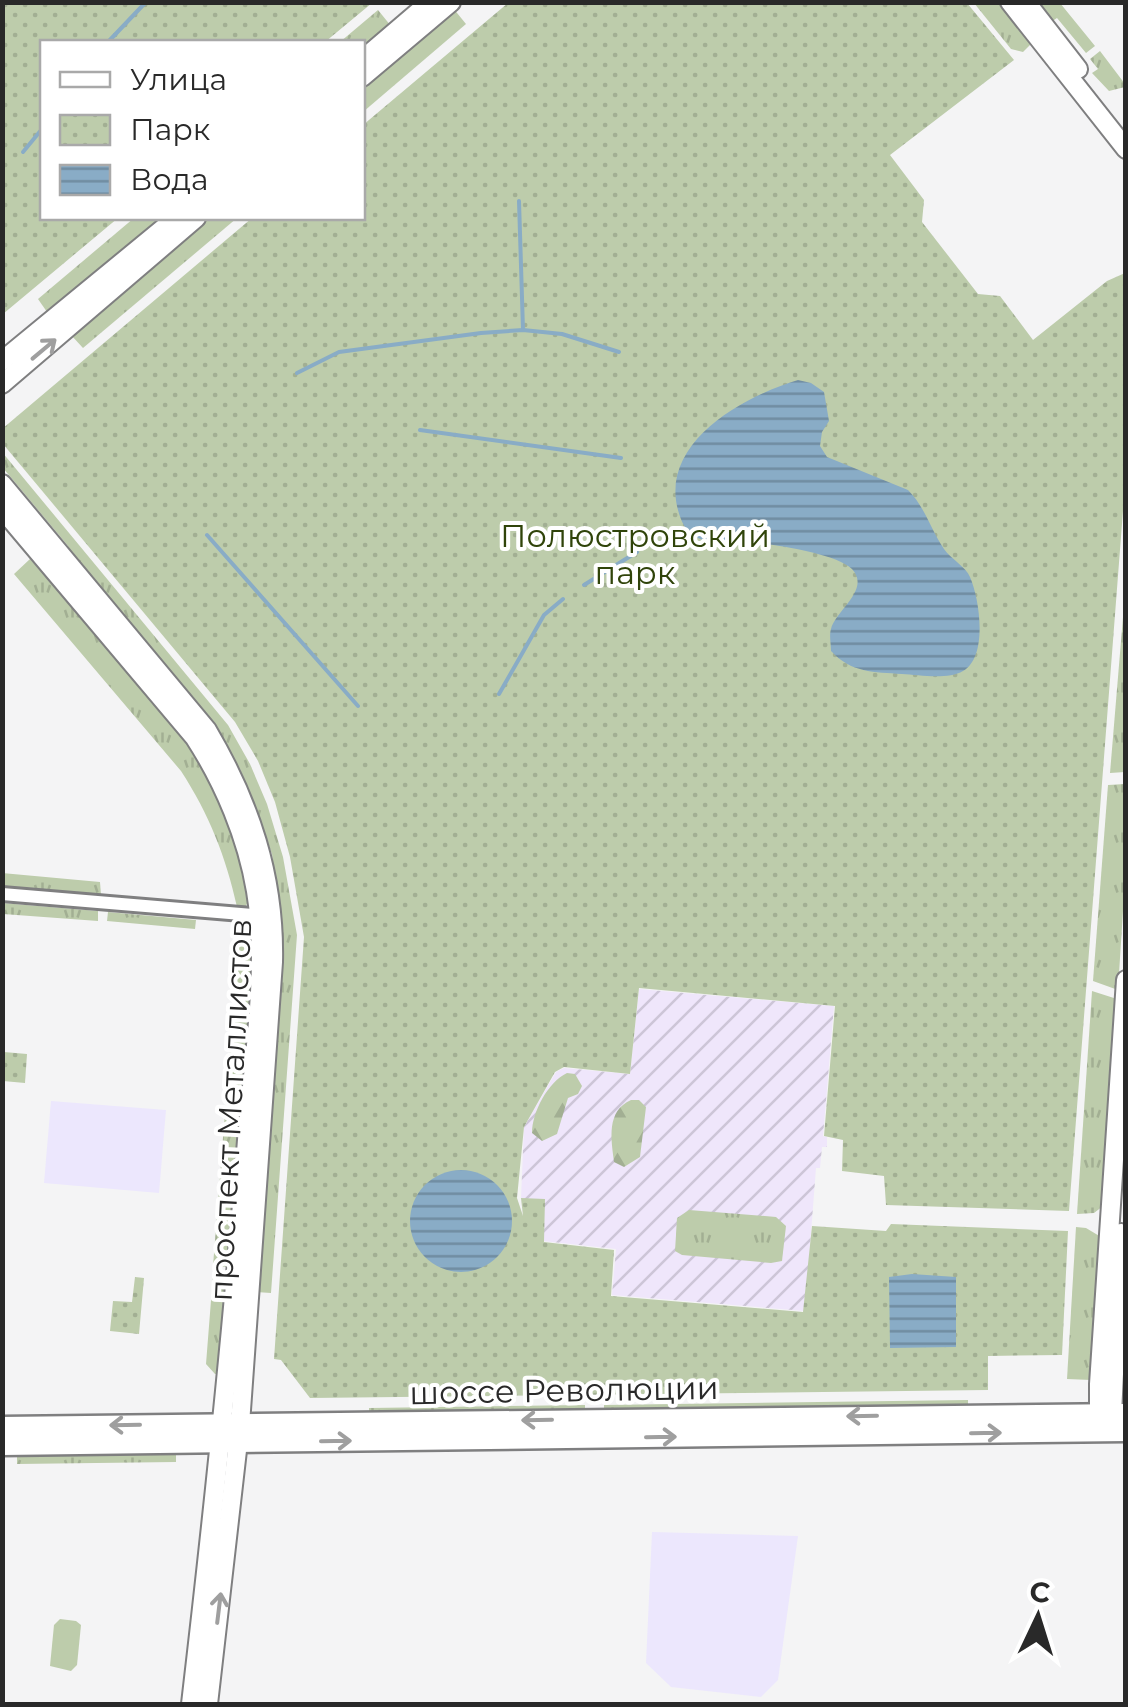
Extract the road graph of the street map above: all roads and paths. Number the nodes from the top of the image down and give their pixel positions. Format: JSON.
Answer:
{"nodes":[{"id":1,"x":430,"y":2,"type":"edge"},
{"id":2,"x":450,"y":2,"type":"edge"},
{"id":3,"x":1010,"y":2,"type":"edge"},
{"id":4,"x":1026,"y":2,"type":"edge"},
{"id":5,"x":365,"y":57,"type":"edge"},
{"id":6,"x":365,"y":74,"type":"edge"},
{"id":7,"x":1126,"y":134,"type":"edge"},
{"id":8,"x":1126,"y":149,"type":"edge"},
{"id":9,"x":174,"y":220,"type":"edge"},
{"id":10,"x":194,"y":220,"type":"edge"},
{"id":11,"x":2,"y":361,"type":"edge"},
{"id":12,"x":2,"y":384,"type":"edge"},
{"id":13,"x":2,"y":484,"type":"edge"},
{"id":14,"x":2,"y":509,"type":"edge"},
{"id":15,"x":2,"y":894,"type":"edge"},
{"id":16,"x":266,"y":916,"type":"junction"},
{"id":17,"x":1126,"y":980,"type":"edge"},
{"id":18,"x":1126,"y":1163,"type":"edge"},
{"id":19,"x":1113,"y":1421,"type":"edge"},
{"id":20,"x":2,"y":1427,"type":"edge"},
{"id":21,"x":231,"y":1433,"type":"junction"},
{"id":22,"x":2,"y":1445,"type":"edge"},
{"id":23,"x":191,"y":1704,"type":"edge"},
{"id":24,"x":208,"y":1704,"type":"edge"}],
"edges":[{"from":1,"to":5,"type":"street"},
{"from":2,"to":6,"type":"street"},
{"from":3,"to":8,"type":"street"},
{"from":4,"to":7,"type":"street"},
{"from":9,"to":11,"type":"street"},
{"from":12,"to":10,"type":"street","one_way":true},
{"from":13,"to":16,"type":"street","name":"проспект Металлистов"},
{"from":14,"to":16,"type":"street","name":"проспект Металлистов"},
{"from":15,"to":16,"type":"street"},
{"from":16,"to":21,"type":"street","name":"проспект Металлистов"},
{"from":17,"to":19,"type":"street"},
{"from":18,"to":19,"type":"street"},
{"from":19,"to":21,"type":"main road","name":"шоссе Революции"},
{"from":21,"to":20,"type":"main road","name":"шоссе Революции","one_way":true},
{"from":21,"to":22,"type":"main road","name":"шоссе Революции"},
{"from":21,"to":23,"type":"street","name":"проспект Металлистов"},
{"from":24,"to":21,"type":"street","name":"проспект Металлистов","one_way":true}]}
